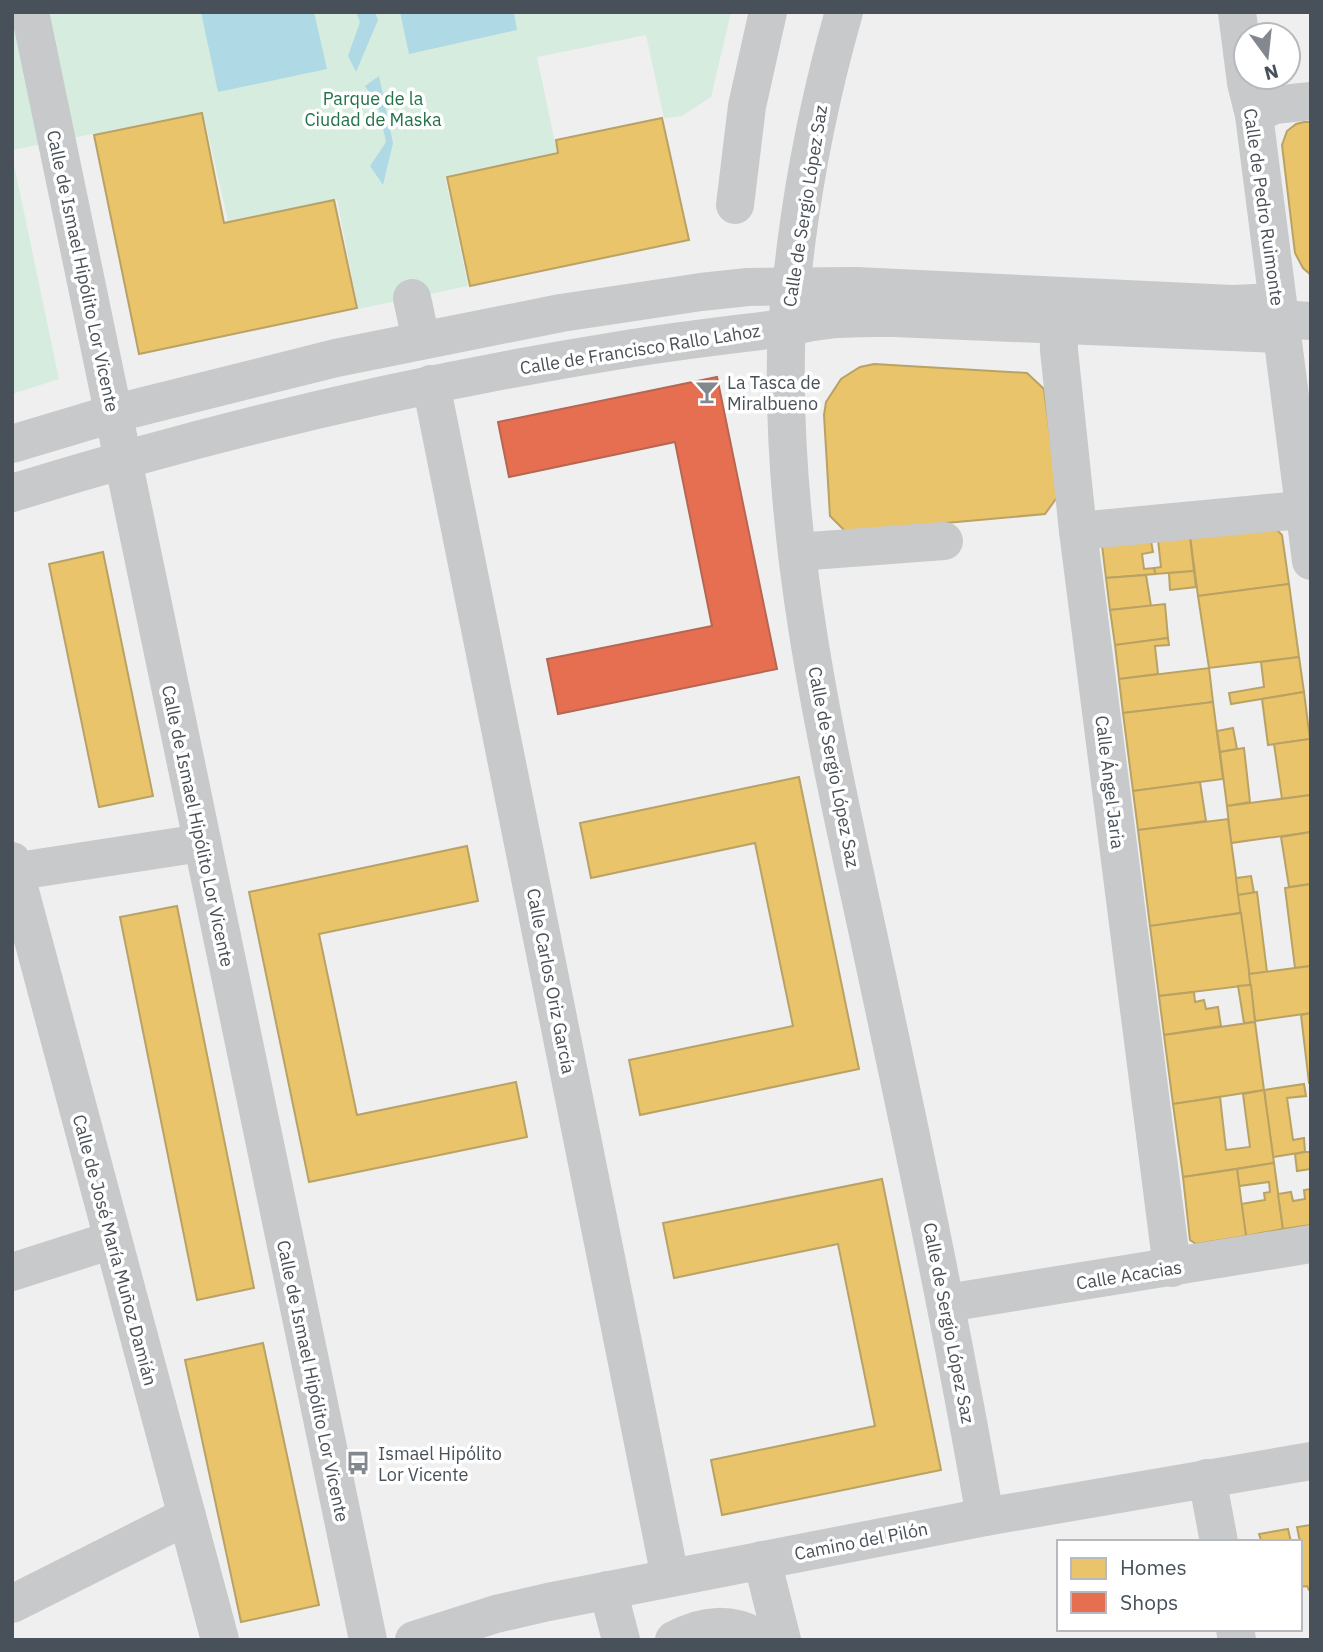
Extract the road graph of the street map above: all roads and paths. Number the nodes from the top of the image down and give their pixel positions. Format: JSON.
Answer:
{"nodes":[{"id":1,"x":30,"y":12,"type":"edge"},
{"id":2,"x":768,"y":12,"type":"edge"},
{"id":3,"x":844,"y":12,"type":"edge"},
{"id":4,"x":1237,"y":12,"type":"edge"},
{"id":5,"x":1311,"y":102,"type":"edge"},
{"id":6,"x":1254,"y":115,"type":"junction"},
{"id":7,"x":735,"y":205,"type":"dead end"},
{"id":8,"x":791,"y":286,"type":"junction"},
{"id":9,"x":412,"y":298,"type":"dead end"},
{"id":10,"x":1058,"y":309,"type":"junction"},
{"id":11,"x":1287,"y":319,"type":"edge"},
{"id":12,"x":787,"y":327,"type":"junction"},
{"id":13,"x":421,"y":340,"type":"junction"},
{"id":14,"x":431,"y":384,"type":"junction"},
{"id":15,"x":112,"y":414,"type":"junction"},
{"id":16,"x":12,"y":444,"type":"edge"},
{"id":17,"x":123,"y":460,"type":"junction"},
{"id":18,"x":12,"y":493,"type":"edge"},
{"id":19,"x":1307,"y":509,"type":"edge"},
{"id":20,"x":1078,"y":531,"type":"junction"},
{"id":21,"x":944,"y":541,"type":"dead end"},
{"id":22,"x":797,"y":552,"type":"junction"},
{"id":23,"x":1311,"y":561,"type":"edge"},
{"id":24,"x":201,"y":843,"type":"junction"},
{"id":25,"x":13,"y":868,"type":"edge"},
{"id":26,"x":112,"y":1240,"type":"junction"},
{"id":27,"x":1311,"y":1244,"type":"edge"},
{"id":28,"x":1172,"y":1268,"type":"junction"},
{"id":29,"x":12,"y":1272,"type":"edge"},
{"id":30,"x":947,"y":1303,"type":"junction"},
{"id":31,"x":1311,"y":1461,"type":"edge"},
{"id":32,"x":1207,"y":1478,"type":"junction"},
{"id":33,"x":187,"y":1516,"type":"junction"},
{"id":34,"x":985,"y":1517,"type":"junction"},
{"id":35,"x":1219,"y":1540,"type":"edge"},
{"id":36,"x":762,"y":1560,"type":"junction"},
{"id":37,"x":670,"y":1577,"type":"junction"},
{"id":38,"x":608,"y":1590,"type":"junction"},
{"id":39,"x":12,"y":1604,"type":"edge"},
{"id":40,"x":220,"y":1640,"type":"edge"},
{"id":41,"x":368,"y":1640,"type":"edge"},
{"id":42,"x":414,"y":1640,"type":"edge"},
{"id":43,"x":621,"y":1640,"type":"edge"},
{"id":44,"x":674,"y":1640,"type":"edge"},
{"id":45,"x":761,"y":1640,"type":"edge"},
{"id":46,"x":782,"y":1640,"type":"edge"}],
"edges":[{"from":1,"to":15,"type":"street","name":"Calle de Ismael Hipólito Lor Vicente"},
{"from":2,"to":7,"type":"street"},
{"from":3,"to":8,"type":"street","name":"Calle de Sergio López Saz"},
{"from":4,"to":6,"type":"street","name":"Calle de Pedro Ruimonte"},
{"from":5,"to":6,"type":"street"},
{"from":6,"to":11,"type":"street","name":"Calle de Pedro Ruimonte"},
{"from":8,"to":10,"type":"street","name":"Calle de Francisco Rallo Lahoz"},
{"from":8,"to":12,"type":"street","name":"Calle de Sergio López Saz"},
{"from":8,"to":13,"type":"street","name":"Calle de Francisco Rallo Lahoz"},
{"from":9,"to":13,"type":"street"},
{"from":10,"to":11,"type":"street","name":"Calle de Francisco Rallo Lahoz"},
{"from":10,"to":12,"type":"street","name":"Calle de Francisco Rallo Lahoz"},
{"from":10,"to":20,"type":"street","name":"Calle Ángel Jaria"},
{"from":11,"to":19,"type":"street","name":"Calle de Pedro Ruimonte"},
{"from":12,"to":14,"type":"street","name":"Calle de Francisco Rallo Lahoz"},
{"from":12,"to":22,"type":"street","name":"Calle de Sergio López Saz"},
{"from":13,"to":15,"type":"street","name":"Calle de Francisco Rallo Lahoz"},
{"from":14,"to":17,"type":"street","name":"Calle de Francisco Rallo Lahoz"},
{"from":14,"to":37,"type":"street","name":"Calle Carlos Oriz García"},
{"from":15,"to":16,"type":"street","name":"Calle de Francisco Rallo Lahoz"},
{"from":15,"to":17,"type":"street","name":"Calle de Ismael Hipólito Lor Vicente"},
{"from":17,"to":18,"type":"street","name":"Calle de Francisco Rallo Lahoz"},
{"from":17,"to":24,"type":"street","name":"Calle de Ismael Hipólito Lor Vicente"},
{"from":19,"to":20,"type":"street"},
{"from":19,"to":23,"type":"street","name":"Calle de Pedro Ruimonte"},
{"from":20,"to":28,"type":"street","name":"Calle Ángel Jaria"},
{"from":21,"to":22,"type":"street"},
{"from":22,"to":30,"type":"street","name":"Calle de Sergio López Saz"},
{"from":24,"to":25,"type":"street"},
{"from":24,"to":41,"type":"street","name":"Calle de Ismael Hipólito Lor Vicente"},
{"from":25,"to":26,"type":"street","name":"Calle de José María Muñoz Damián"},
{"from":26,"to":29,"type":"street"},
{"from":26,"to":33,"type":"street","name":"Calle de José María Muñoz Damián"},
{"from":27,"to":28,"type":"street","name":"Calle Acacias"},
{"from":28,"to":30,"type":"street","name":"Calle Acacias"},
{"from":30,"to":34,"type":"street","name":"Calle de Sergio López Saz"},
{"from":31,"to":32,"type":"street","name":"Camino del Pilón"},
{"from":32,"to":34,"type":"street","name":"Camino del Pilón"},
{"from":32,"to":35,"type":"street"},
{"from":33,"to":39,"type":"street"},
{"from":33,"to":40,"type":"street","name":"Calle de José María Muñoz Damián"},
{"from":34,"to":36,"type":"street","name":"Camino del Pilón"},
{"from":36,"to":37,"type":"street","name":"Camino del Pilón"},
{"from":36,"to":46,"type":"street"},
{"from":37,"to":38,"type":"street","name":"Camino del Pilón"},
{"from":38,"to":42,"type":"street","name":"Camino del Pilón"},
{"from":38,"to":43,"type":"street"},
{"from":44,"to":45,"type":"street"}]}
